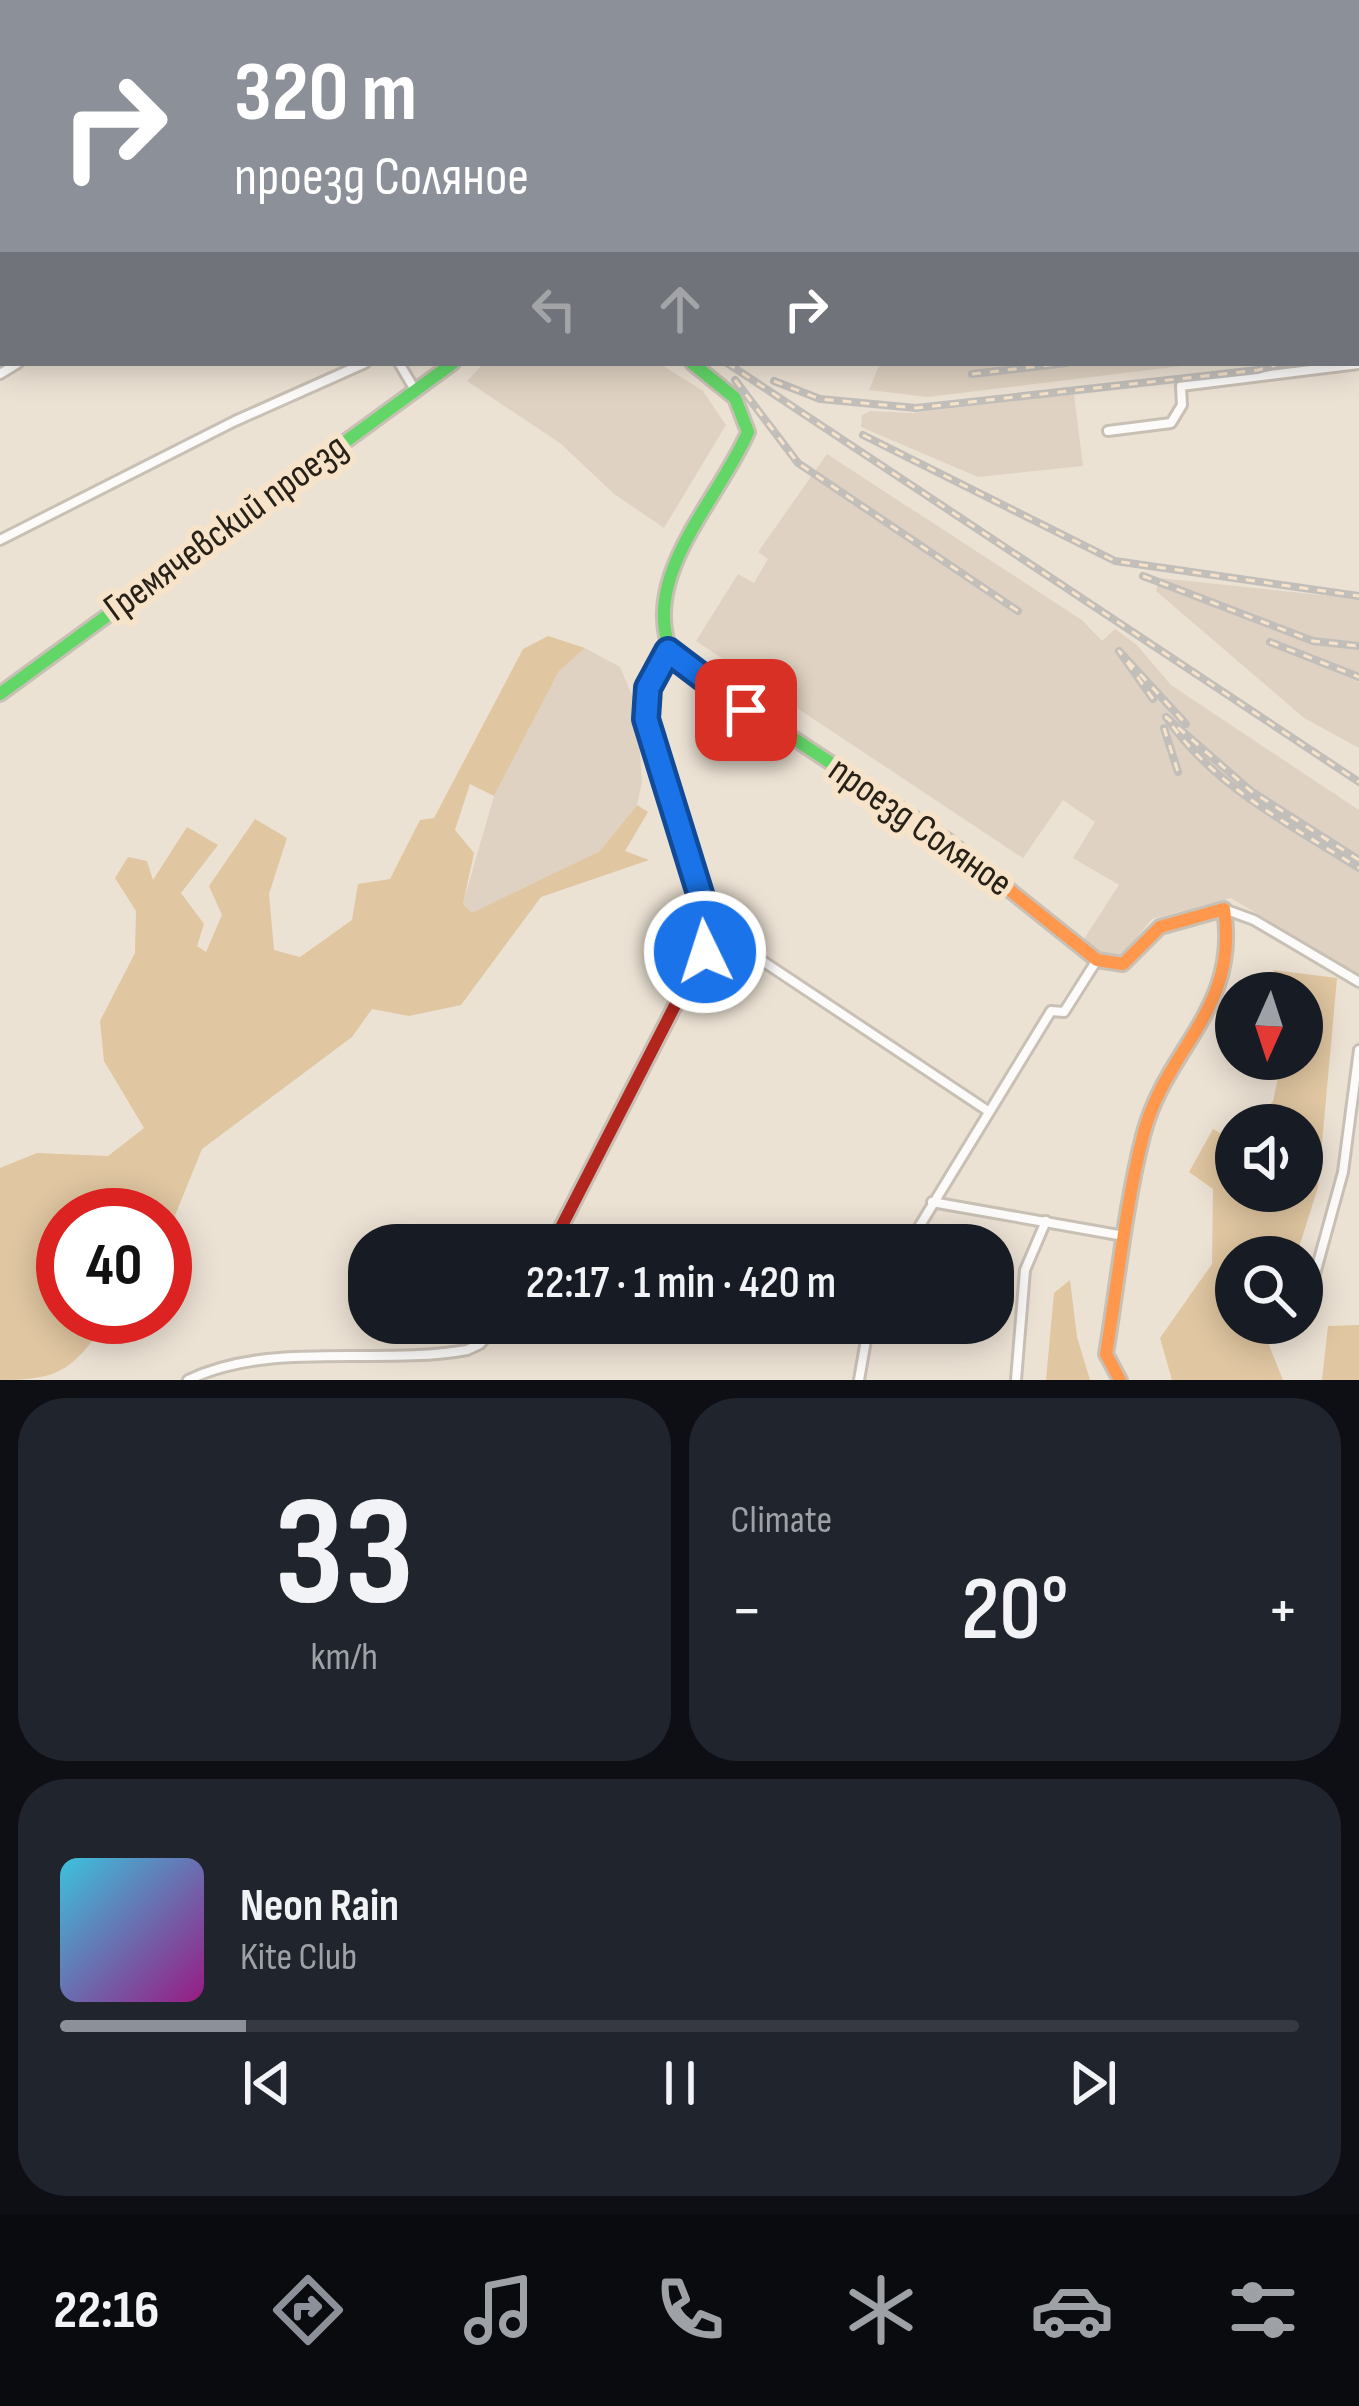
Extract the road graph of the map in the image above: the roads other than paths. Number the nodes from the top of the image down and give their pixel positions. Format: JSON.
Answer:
{"nodes":[{"id":1,"x":358,"y":366,"type":"edge"},
{"id":2,"x":401,"y":366,"type":"edge"},
{"id":3,"x":449,"y":366,"type":"edge"},
{"id":4,"x":696,"y":366,"type":"edge"},
{"id":5,"x":1343,"y":366,"type":"edge"},
{"id":6,"x":415,"y":390,"type":"junction"},
{"id":7,"x":1108,"y":431,"type":"dead end"},
{"id":8,"x":0,"y":540,"type":"edge"},
{"id":9,"x":668,"y":651,"type":"junction"},
{"id":10,"x":0,"y":694,"type":"edge"},
{"id":11,"x":1224,"y":909,"type":"junction"},
{"id":12,"x":707,"y":924,"type":"junction"},
{"id":13,"x":1096,"y":960,"type":"junction"},
{"id":14,"x":1359,"y":982,"type":"edge"},
{"id":15,"x":1359,"y":1050,"type":"edge"},
{"id":16,"x":988,"y":1111,"type":"junction"},
{"id":17,"x":932,"y":1202,"type":"junction"},
{"id":18,"x":1046,"y":1221,"type":"junction"},
{"id":19,"x":563,"y":1224,"type":"edge"},
{"id":20,"x":920,"y":1224,"type":"edge"},
{"id":21,"x":1124,"y":1237,"type":"junction"},
{"id":22,"x":1323,"y":1244,"type":"edge"},
{"id":23,"x":480,"y":1344,"type":"edge"},
{"id":24,"x":865,"y":1344,"type":"edge"},
{"id":25,"x":188,"y":1380,"type":"edge"},
{"id":26,"x":859,"y":1380,"type":"edge"},
{"id":27,"x":1016,"y":1380,"type":"edge"},
{"id":28,"x":1120,"y":1380,"type":"edge"}],
"edges":[{"from":1,"to":8,"type":"street"},
{"from":2,"to":6,"type":"street"},
{"from":3,"to":6,"type":"street","name":"Гремячевский проезд"},
{"from":4,"to":9,"type":"street"},
{"from":5,"to":7,"type":"street"},
{"from":6,"to":10,"type":"street","name":"Гремячевский проезд"},
{"from":9,"to":12,"type":"street"},
{"from":9,"to":13,"type":"street","name":"проезд Соляное"},
{"from":11,"to":13,"type":"street"},
{"from":11,"to":14,"type":"street"},
{"from":11,"to":21,"type":"street"},
{"from":12,"to":16,"type":"street"},
{"from":12,"to":19,"type":"street"},
{"from":13,"to":16,"type":"street"},
{"from":15,"to":22,"type":"street"},
{"from":16,"to":17,"type":"street"},
{"from":17,"to":18,"type":"street"},
{"from":17,"to":20,"type":"street"},
{"from":18,"to":21,"type":"street"},
{"from":18,"to":27,"type":"street"},
{"from":21,"to":28,"type":"street"},
{"from":23,"to":25,"type":"street"},
{"from":24,"to":26,"type":"street"}]}
